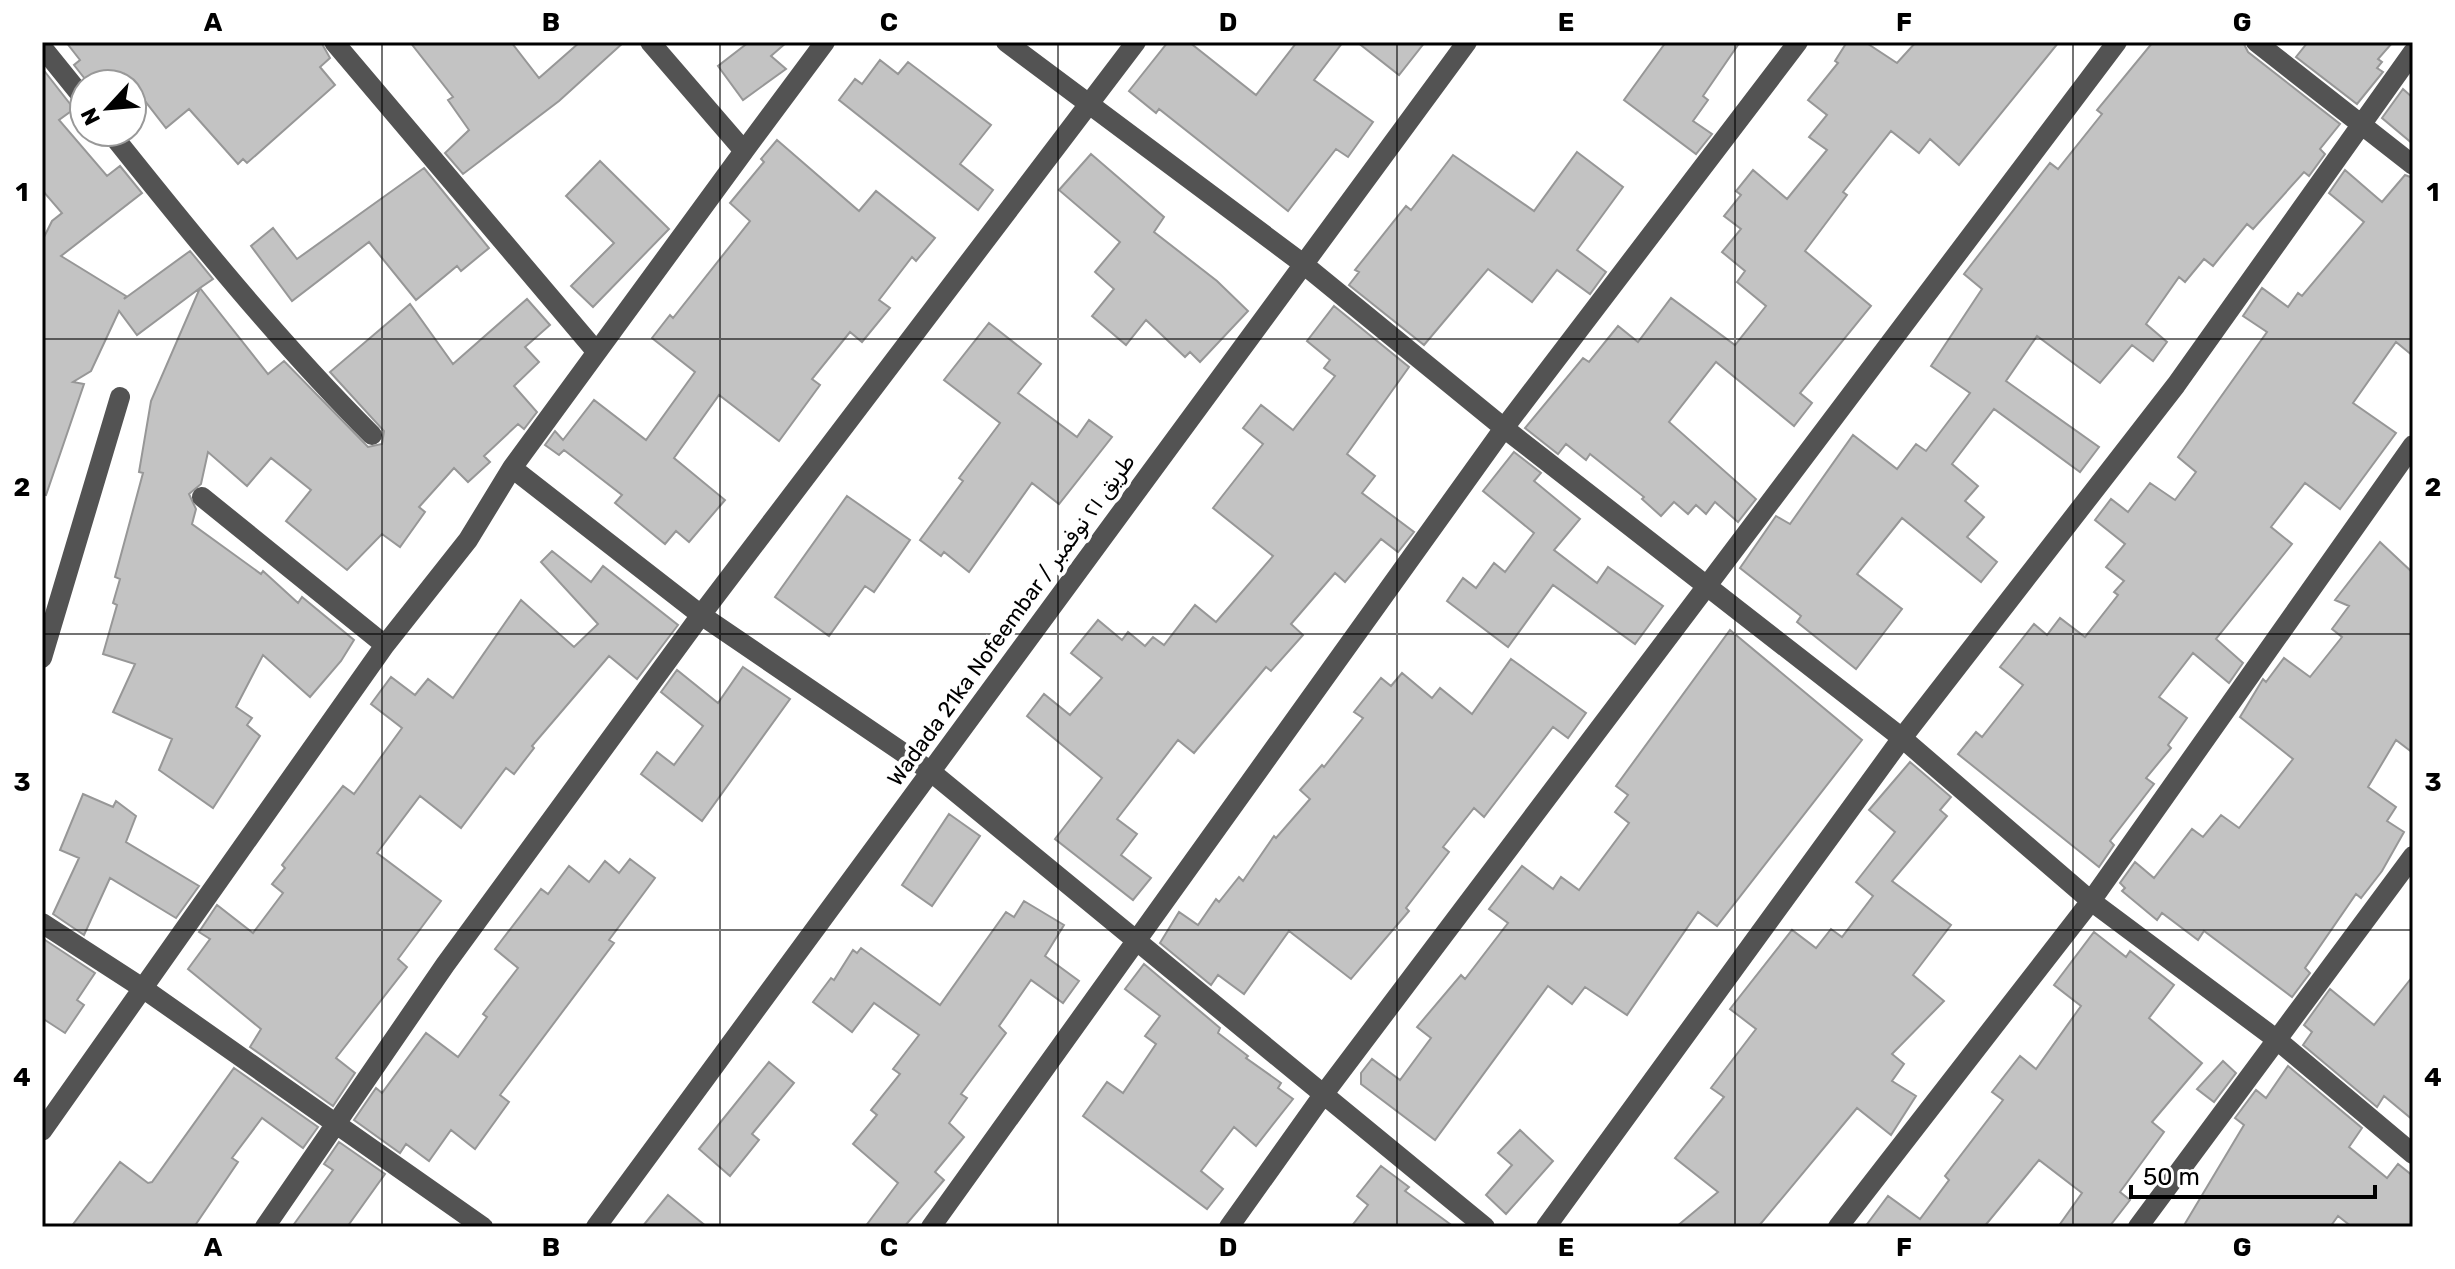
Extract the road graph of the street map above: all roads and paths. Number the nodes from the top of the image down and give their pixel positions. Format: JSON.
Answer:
{"nodes":[{"id":1,"x":334,"y":42,"type":"edge"},
{"id":2,"x":650,"y":42,"type":"edge"},
{"id":3,"x":825,"y":42,"type":"edge"},
{"id":4,"x":1006,"y":42,"type":"edge"},
{"id":5,"x":1136,"y":42,"type":"edge"},
{"id":6,"x":1467,"y":42,"type":"edge"},
{"id":7,"x":1798,"y":42,"type":"edge"},
{"id":8,"x":2117,"y":42,"type":"edge"},
{"id":9,"x":2256,"y":42,"type":"edge"},
{"id":10,"x":42,"y":47,"type":"edge"},
{"id":11,"x":2413,"y":52,"type":"edge"},
{"id":12,"x":68,"y":79,"type":"edge"},
{"id":13,"x":1088,"y":105,"type":"junction"},
{"id":14,"x":2362,"y":122,"type":"junction"},
{"id":15,"x":123,"y":148,"type":"edge"},
{"id":16,"x":744,"y":151,"type":"junction"},
{"id":17,"x":2413,"y":165,"type":"edge"},
{"id":18,"x":1302,"y":263,"type":"junction"},
{"id":19,"x":595,"y":350,"type":"junction"},
{"id":20,"x":120,"y":397,"type":"dead end"},
{"id":21,"x":1504,"y":428,"type":"junction"},
{"id":22,"x":372,"y":435,"type":"dead end"},
{"id":23,"x":2410,"y":457,"type":"edge"},
{"id":24,"x":512,"y":468,"type":"junction"},
{"id":25,"x":202,"y":497,"type":"dead end"},
{"id":26,"x":1708,"y":584,"type":"junction"},
{"id":27,"x":701,"y":615,"type":"junction"},
{"id":28,"x":385,"y":645,"type":"junction"},
{"id":29,"x":42,"y":658,"type":"edge"},
{"id":30,"x":1902,"y":738,"type":"junction"},
{"id":31,"x":930,"y":771,"type":"junction"},
{"id":32,"x":2413,"y":856,"type":"edge"},
{"id":33,"x":2091,"y":901,"type":"junction"},
{"id":34,"x":42,"y":923,"type":"edge"},
{"id":35,"x":1136,"y":942,"type":"junction"},
{"id":36,"x":144,"y":989,"type":"junction"},
{"id":37,"x":2276,"y":1039,"type":"junction"},
{"id":38,"x":1323,"y":1095,"type":"junction"},
{"id":39,"x":339,"y":1123,"type":"junction"},
{"id":40,"x":42,"y":1131,"type":"edge"},
{"id":41,"x":2413,"y":1154,"type":"edge"},
{"id":42,"x":265,"y":1227,"type":"edge"},
{"id":43,"x":483,"y":1227,"type":"edge"},
{"id":44,"x":596,"y":1227,"type":"edge"},
{"id":45,"x":931,"y":1227,"type":"edge"},
{"id":46,"x":1229,"y":1227,"type":"edge"},
{"id":47,"x":1485,"y":1227,"type":"edge"},
{"id":48,"x":1546,"y":1227,"type":"edge"},
{"id":49,"x":1838,"y":1227,"type":"edge"},
{"id":50,"x":2138,"y":1227,"type":"edge"}],
"edges":[{"from":1,"to":19,"type":"street"},
{"from":2,"to":16,"type":"street"},
{"from":3,"to":16,"type":"street"},
{"from":4,"to":13,"type":"street"},
{"from":5,"to":13,"type":"street"},
{"from":6,"to":18,"type":"street","name":"Wadada 21ka Nofeembar / طريق ٢١ نوفمبر"},
{"from":7,"to":21,"type":"street"},
{"from":8,"to":26,"type":"street"},
{"from":9,"to":14,"type":"street"},
{"from":10,"to":12,"type":"street"},
{"from":11,"to":14,"type":"street"},
{"from":13,"to":18,"type":"street"},
{"from":13,"to":27,"type":"street"},
{"from":14,"to":17,"type":"street"},
{"from":14,"to":30,"type":"street"},
{"from":15,"to":22,"type":"street"},
{"from":16,"to":19,"type":"street"},
{"from":18,"to":21,"type":"street"},
{"from":18,"to":31,"type":"street","name":"Wadada 21ka Nofeembar / طريق ٢١ نوفمبر"},
{"from":19,"to":24,"type":"street"},
{"from":20,"to":29,"type":"street"},
{"from":21,"to":26,"type":"street"},
{"from":21,"to":35,"type":"street"},
{"from":23,"to":33,"type":"street"},
{"from":24,"to":27,"type":"street"},
{"from":24,"to":28,"type":"street"},
{"from":25,"to":28,"type":"street"},
{"from":26,"to":30,"type":"street"},
{"from":26,"to":38,"type":"street"},
{"from":27,"to":31,"type":"street"},
{"from":27,"to":39,"type":"street"},
{"from":28,"to":36,"type":"street"},
{"from":30,"to":33,"type":"street"},
{"from":30,"to":48,"type":"street"},
{"from":31,"to":35,"type":"street"},
{"from":31,"to":44,"type":"street","name":"Wadada 21ka Nofeembar / طريق ٢١ نوفمبر"},
{"from":32,"to":37,"type":"street"},
{"from":33,"to":37,"type":"street"},
{"from":33,"to":49,"type":"street"},
{"from":34,"to":36,"type":"street"},
{"from":35,"to":38,"type":"street"},
{"from":35,"to":45,"type":"street"},
{"from":36,"to":39,"type":"street"},
{"from":36,"to":40,"type":"street"},
{"from":37,"to":41,"type":"street"},
{"from":37,"to":50,"type":"street"},
{"from":38,"to":46,"type":"street"},
{"from":38,"to":47,"type":"street"},
{"from":39,"to":42,"type":"street"},
{"from":39,"to":43,"type":"street"}]}
